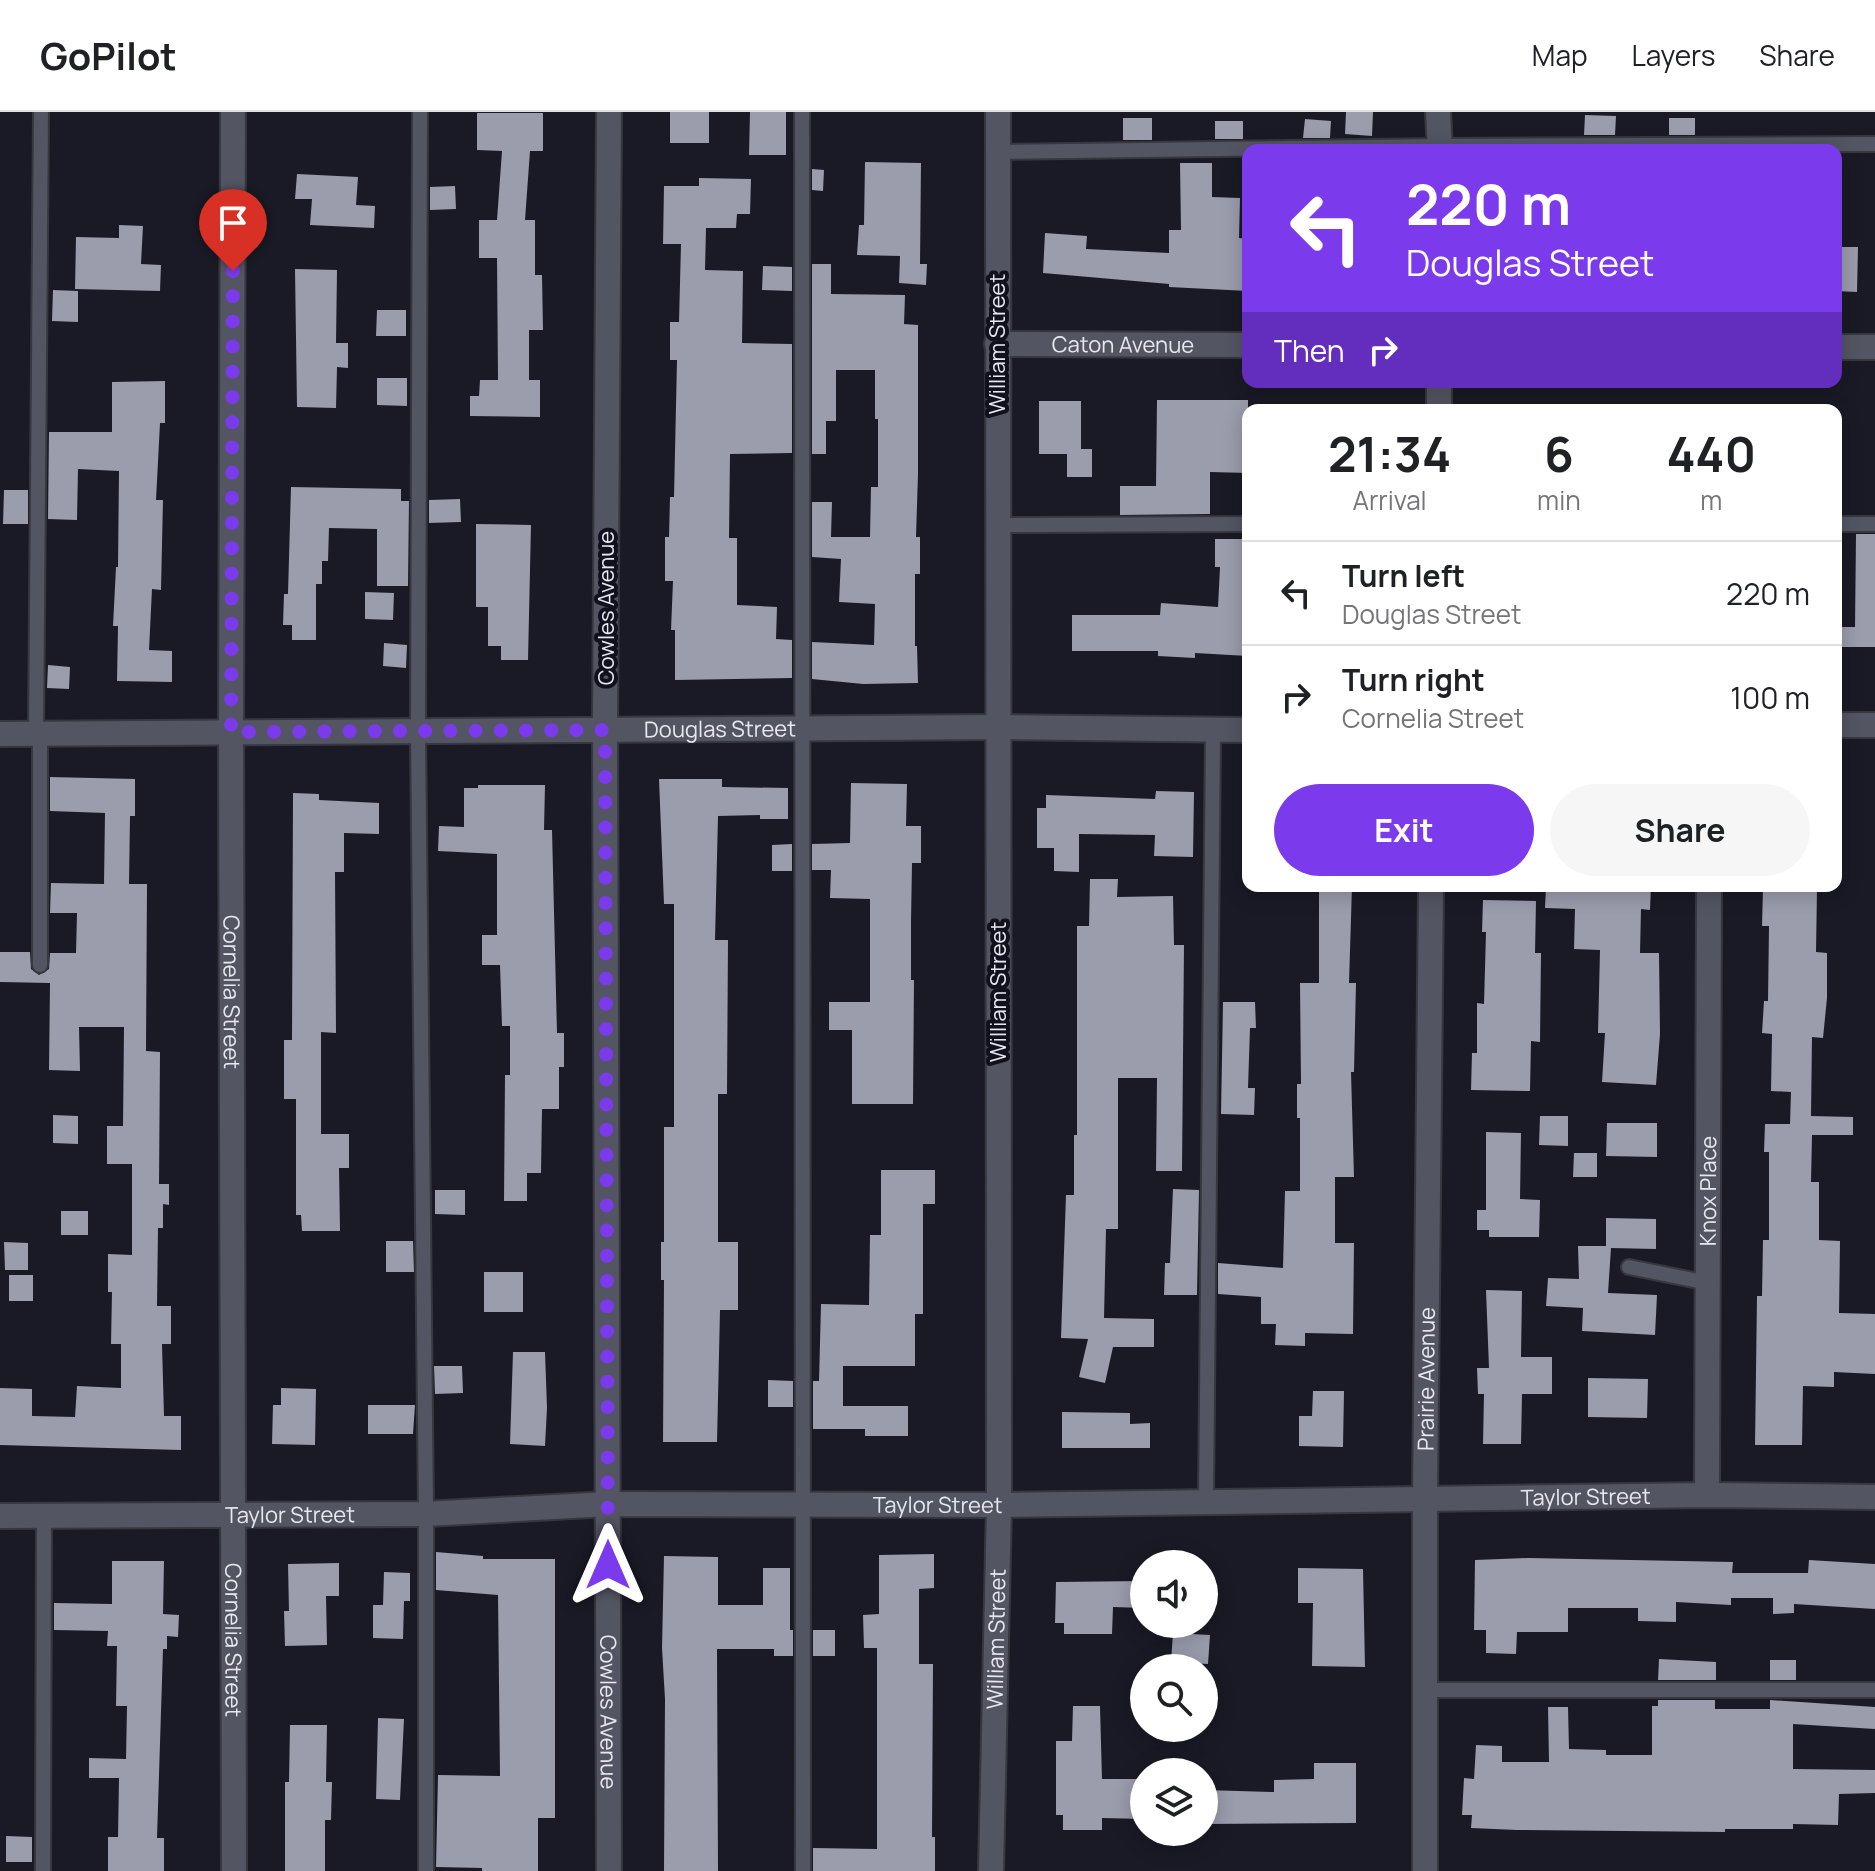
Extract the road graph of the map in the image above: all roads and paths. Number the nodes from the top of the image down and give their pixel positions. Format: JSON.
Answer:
{"nodes":[{"id":1,"x":41,"y":112,"type":"edge"},
{"id":2,"x":233,"y":112,"type":"edge"},
{"id":3,"x":420,"y":112,"type":"edge"},
{"id":4,"x":609,"y":112,"type":"edge"},
{"id":5,"x":802,"y":112,"type":"edge"},
{"id":6,"x":998,"y":112,"type":"edge"},
{"id":7,"x":1438,"y":112,"type":"edge"},
{"id":8,"x":1440,"y":144,"type":"edge"},
{"id":9,"x":1842,"y":144,"type":"edge"},
{"id":10,"x":1875,"y":144,"type":"edge"},
{"id":11,"x":1242,"y":150,"type":"edge"},
{"id":12,"x":998,"y":152,"type":"junction"},
{"id":13,"x":997,"y":344,"type":"junction"},
{"id":14,"x":1242,"y":345,"type":"edge"},
{"id":15,"x":1842,"y":347,"type":"edge"},
{"id":16,"x":1875,"y":347,"type":"edge"},
{"id":17,"x":1242,"y":524,"type":"edge"},
{"id":18,"x":1842,"y":524,"type":"edge"},
{"id":19,"x":1875,"y":524,"type":"edge"},
{"id":20,"x":997,"y":525,"type":"junction"},
{"id":21,"x":1842,"y":725,"type":"edge"},
{"id":22,"x":1875,"y":725,"type":"edge"},
{"id":23,"x":997,"y":727,"type":"junction"},
{"id":24,"x":801,"y":728,"type":"junction"},
{"id":25,"x":605,"y":730,"type":"junction"},
{"id":26,"x":1213,"y":730,"type":"junction"},
{"id":27,"x":1242,"y":730,"type":"edge"},
{"id":28,"x":418,"y":731,"type":"junction"},
{"id":29,"x":231,"y":732,"type":"junction"},
{"id":30,"x":0,"y":734,"type":"edge"},
{"id":31,"x":38,"y":734,"type":"junction"},
{"id":32,"x":1431,"y":892,"type":"edge"},
{"id":33,"x":1709,"y":892,"type":"edge"},
{"id":34,"x":40,"y":965,"type":"dead end"},
{"id":35,"x":1629,"y":1267,"type":"dead end"},
{"id":36,"x":1708,"y":1283,"type":"junction"},
{"id":37,"x":1707,"y":1495,"type":"junction"},
{"id":38,"x":1875,"y":1497,"type":"edge"},
{"id":39,"x":1425,"y":1499,"type":"junction"},
{"id":40,"x":1206,"y":1502,"type":"junction"},
{"id":41,"x":608,"y":1504,"type":"junction"},
{"id":42,"x":802,"y":1505,"type":"junction"},
{"id":43,"x":999,"y":1505,"type":"junction"},
{"id":44,"x":231,"y":1514,"type":"junction"},
{"id":45,"x":426,"y":1514,"type":"junction"},
{"id":46,"x":0,"y":1516,"type":"edge"},
{"id":47,"x":44,"y":1516,"type":"junction"},
{"id":48,"x":1425,"y":1690,"type":"junction"},
{"id":49,"x":1875,"y":1690,"type":"edge"},
{"id":50,"x":43,"y":1871,"type":"edge"},
{"id":51,"x":234,"y":1871,"type":"edge"},
{"id":52,"x":426,"y":1871,"type":"edge"},
{"id":53,"x":609,"y":1871,"type":"edge"},
{"id":54,"x":803,"y":1871,"type":"edge"},
{"id":55,"x":991,"y":1871,"type":"edge"},
{"id":56,"x":1425,"y":1871,"type":"edge"}],
"edges":[{"from":1,"to":31,"type":"lane"},
{"from":2,"to":29,"type":"street","name":"Cornelia Street"},
{"from":3,"to":28,"type":"lane"},
{"from":4,"to":25,"type":"street","name":"Cowles Avenue"},
{"from":5,"to":24,"type":"lane"},
{"from":6,"to":12,"type":"street","name":"William Street"},
{"from":7,"to":8,"type":"street"},
{"from":9,"to":10,"type":"lane"},
{"from":11,"to":12,"type":"lane"},
{"from":12,"to":13,"type":"street","name":"William Street"},
{"from":13,"to":14,"type":"street","name":"Caton Avenue"},
{"from":13,"to":20,"type":"street","name":"William Street"},
{"from":15,"to":16,"type":"street"},
{"from":17,"to":20,"type":"lane"},
{"from":18,"to":19,"type":"lane"},
{"from":20,"to":23,"type":"street","name":"William Street"},
{"from":21,"to":22,"type":"street"},
{"from":23,"to":24,"type":"street","name":"Douglas Street"},
{"from":23,"to":26,"type":"street","name":"Douglas Street"},
{"from":23,"to":43,"type":"street","name":"William Street"},
{"from":24,"to":25,"type":"street","name":"Douglas Street"},
{"from":24,"to":42,"type":"lane"},
{"from":25,"to":28,"type":"street","name":"Douglas Street"},
{"from":25,"to":41,"type":"street","name":"Cowles Avenue"},
{"from":26,"to":27,"type":"street","name":"Douglas Street"},
{"from":26,"to":40,"type":"lane"},
{"from":28,"to":29,"type":"street","name":"Douglas Street"},
{"from":28,"to":45,"type":"lane"},
{"from":29,"to":31,"type":"street","name":"Douglas Street"},
{"from":29,"to":44,"type":"street","name":"Cornelia Street"},
{"from":30,"to":31,"type":"street","name":"Douglas Street"},
{"from":31,"to":34,"type":"lane"},
{"from":32,"to":39,"type":"street","name":"Prairie Avenue"},
{"from":33,"to":36,"type":"street","name":"Knox Place"},
{"from":35,"to":36,"type":"lane"},
{"from":36,"to":37,"type":"street","name":"Knox Place"},
{"from":37,"to":38,"type":"street","name":"Taylor Street"},
{"from":37,"to":39,"type":"street","name":"Taylor Street"},
{"from":39,"to":40,"type":"street","name":"Taylor Street"},
{"from":39,"to":48,"type":"street","name":"Prairie Avenue"},
{"from":40,"to":43,"type":"street","name":"Taylor Street"},
{"from":41,"to":42,"type":"street","name":"Taylor Street"},
{"from":41,"to":45,"type":"street","name":"Taylor Street"},
{"from":41,"to":53,"type":"street","name":"Cowles Avenue"},
{"from":42,"to":43,"type":"street","name":"Taylor Street"},
{"from":42,"to":54,"type":"lane"},
{"from":43,"to":55,"type":"street","name":"William Street"},
{"from":44,"to":45,"type":"street","name":"Taylor Street"},
{"from":44,"to":47,"type":"street","name":"Taylor Street"},
{"from":44,"to":51,"type":"street","name":"Cornelia Street"},
{"from":45,"to":52,"type":"lane"},
{"from":46,"to":47,"type":"street","name":"Taylor Street"},
{"from":47,"to":50,"type":"lane"},
{"from":48,"to":49,"type":"lane"},
{"from":48,"to":56,"type":"street","name":"Prairie Avenue"}]}
